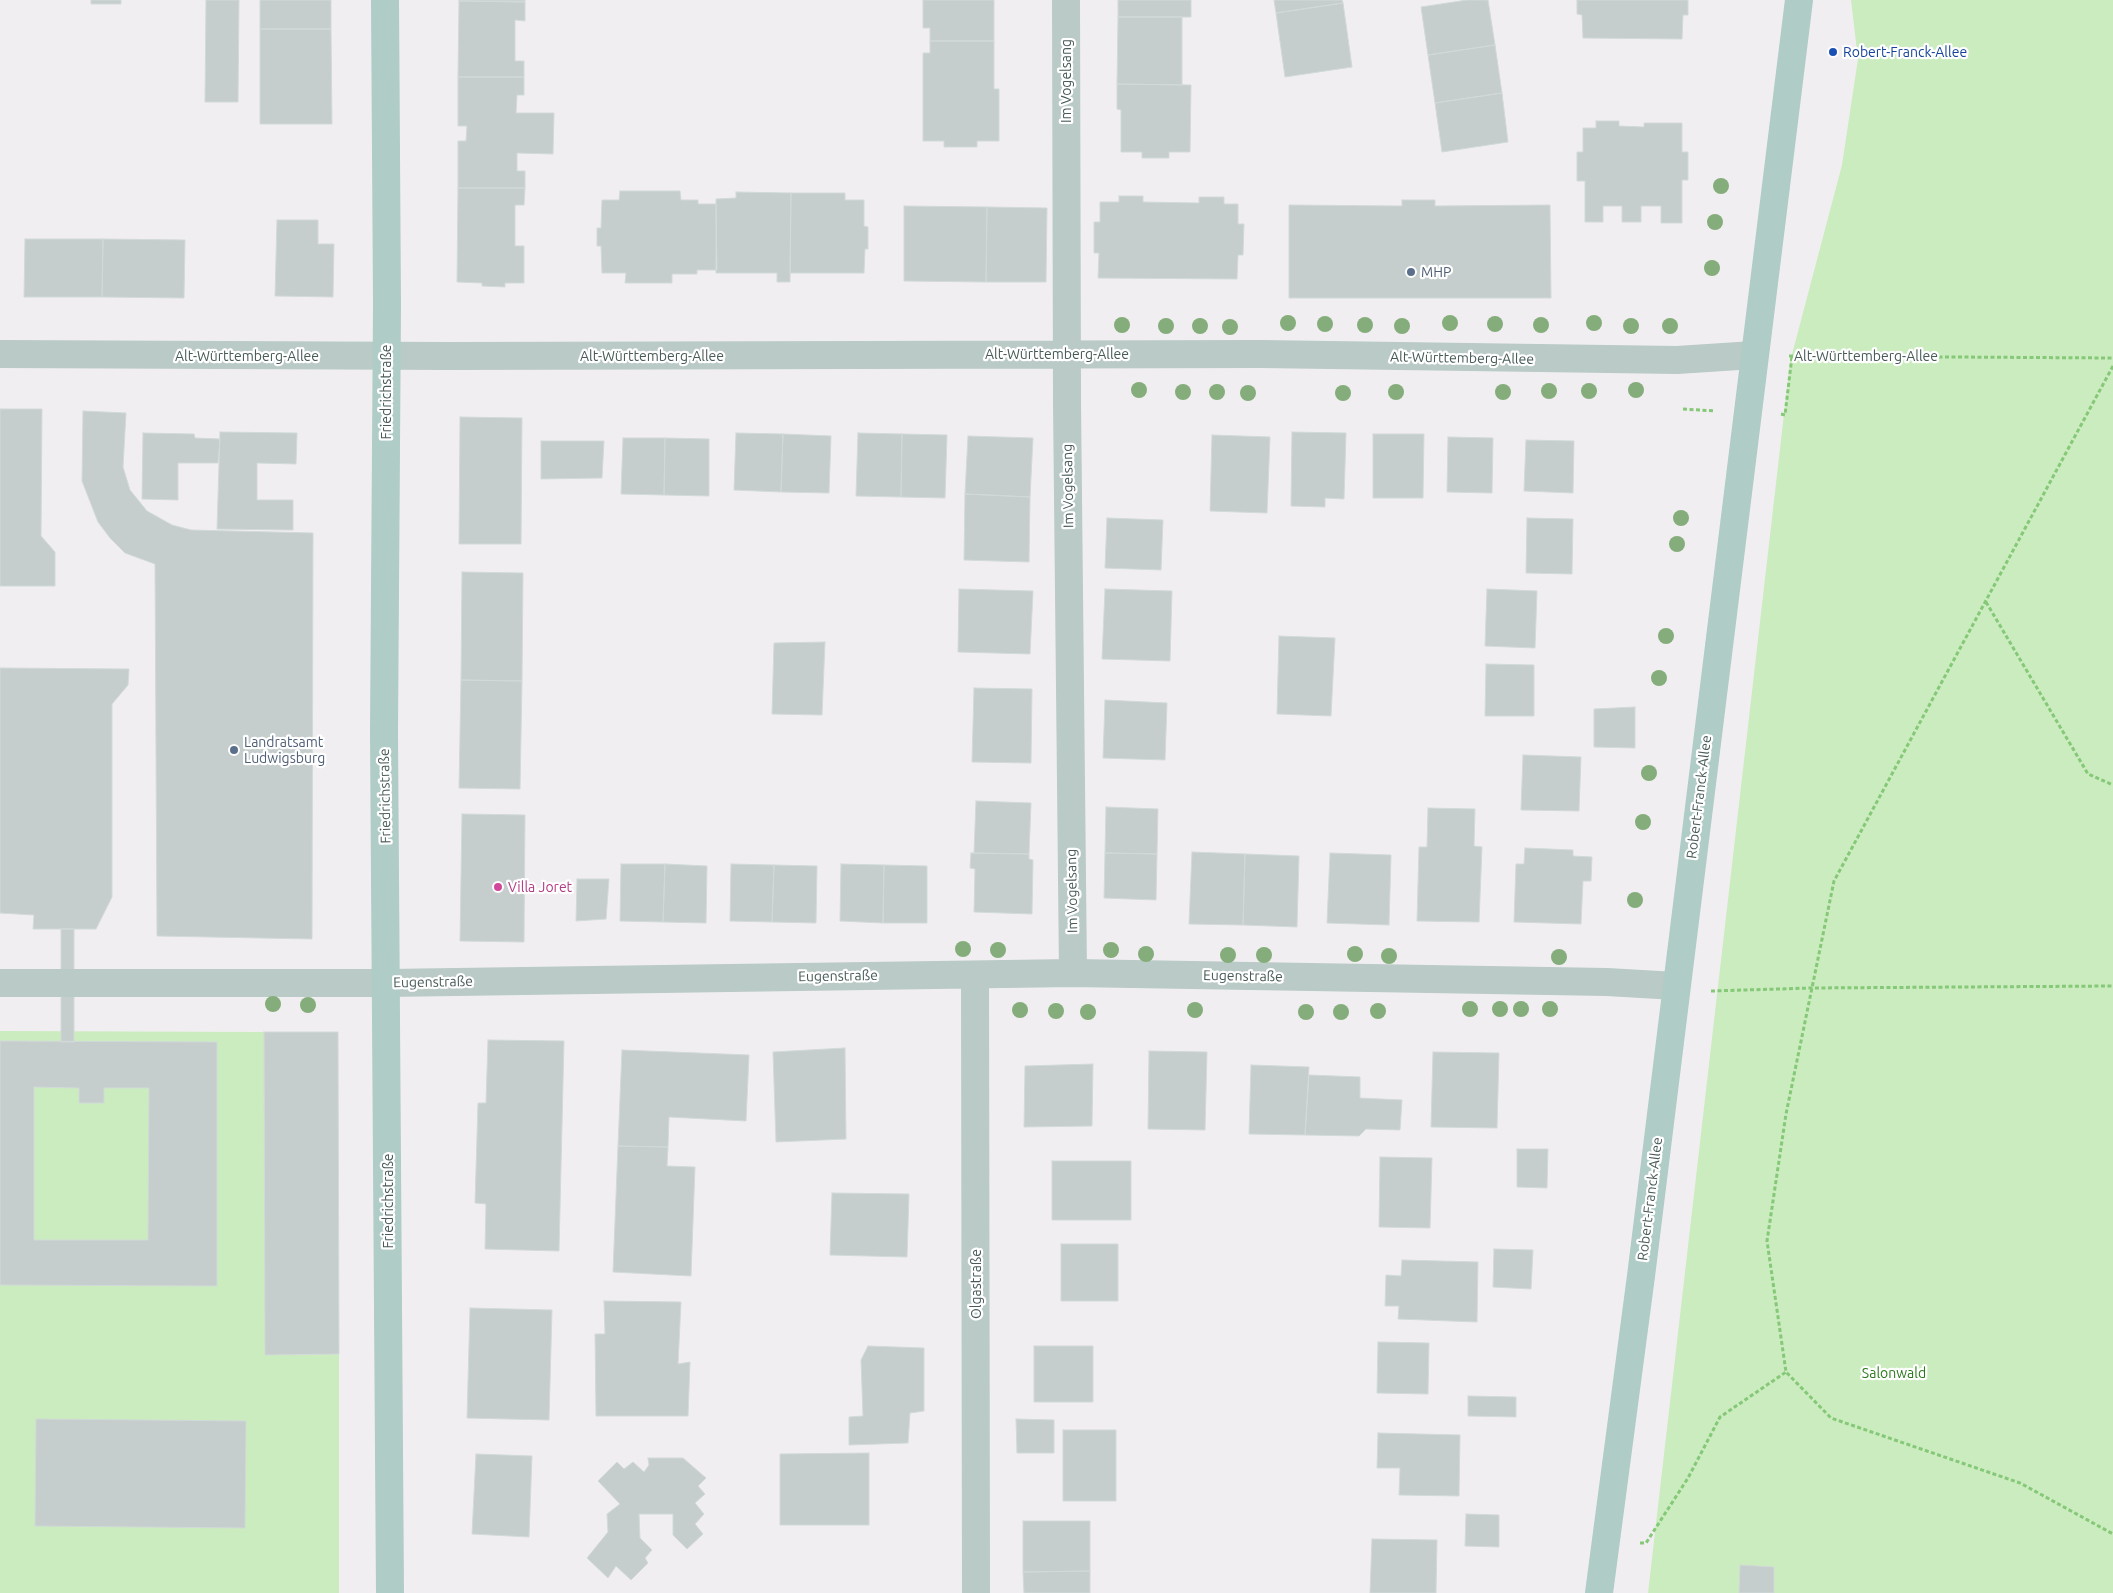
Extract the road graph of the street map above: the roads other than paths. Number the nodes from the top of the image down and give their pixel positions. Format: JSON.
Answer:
{"nodes":[{"id":1,"x":385,"y":0,"type":"edge"},
{"id":2,"x":1066,"y":0,"type":"edge"},
{"id":3,"x":1799,"y":0,"type":"edge"},
{"id":4,"x":0,"y":354,"type":"edge"},
{"id":5,"x":1066,"y":354,"type":"junction"},
{"id":6,"x":386,"y":356,"type":"junction"},
{"id":7,"x":1754,"y":356,"type":"junction"},
{"id":8,"x":1073,"y":973,"type":"junction"},
{"id":9,"x":975,"y":975,"type":"junction"},
{"id":10,"x":0,"y":983,"type":"edge"},
{"id":11,"x":387,"y":983,"type":"junction"},
{"id":12,"x":1676,"y":986,"type":"junction"},
{"id":13,"x":390,"y":1593,"type":"edge"},
{"id":14,"x":976,"y":1593,"type":"edge"},
{"id":15,"x":1599,"y":1593,"type":"edge"}],
"edges":[{"from":1,"to":6,"type":"main road","name":"Friedrichstraße"},
{"from":2,"to":5,"type":"street","name":"Im Vogelsang"},
{"from":3,"to":7,"type":"main road","name":"Robert-Franck-Allee"},
{"from":4,"to":6,"type":"street","name":"Alt-Württemberg-Allee"},
{"from":5,"to":6,"type":"street","name":"Alt-Württemberg-Allee"},
{"from":5,"to":7,"type":"street","name":"Alt-Württemberg-Allee"},
{"from":5,"to":8,"type":"street","name":"Im Vogelsang"},
{"from":6,"to":11,"type":"main road","name":"Friedrichstraße"},
{"from":7,"to":12,"type":"main road","name":"Robert-Franck-Allee"},
{"from":8,"to":9,"type":"street","name":"Eugenstraße"},
{"from":8,"to":12,"type":"street","name":"Eugenstraße"},
{"from":9,"to":11,"type":"street","name":"Eugenstraße"},
{"from":9,"to":14,"type":"street","name":"Olgastraße"},
{"from":10,"to":11,"type":"street","name":"Eugenstraße"},
{"from":11,"to":13,"type":"main road","name":"Friedrichstraße"},
{"from":12,"to":15,"type":"main road","name":"Robert-Franck-Allee"}]}
